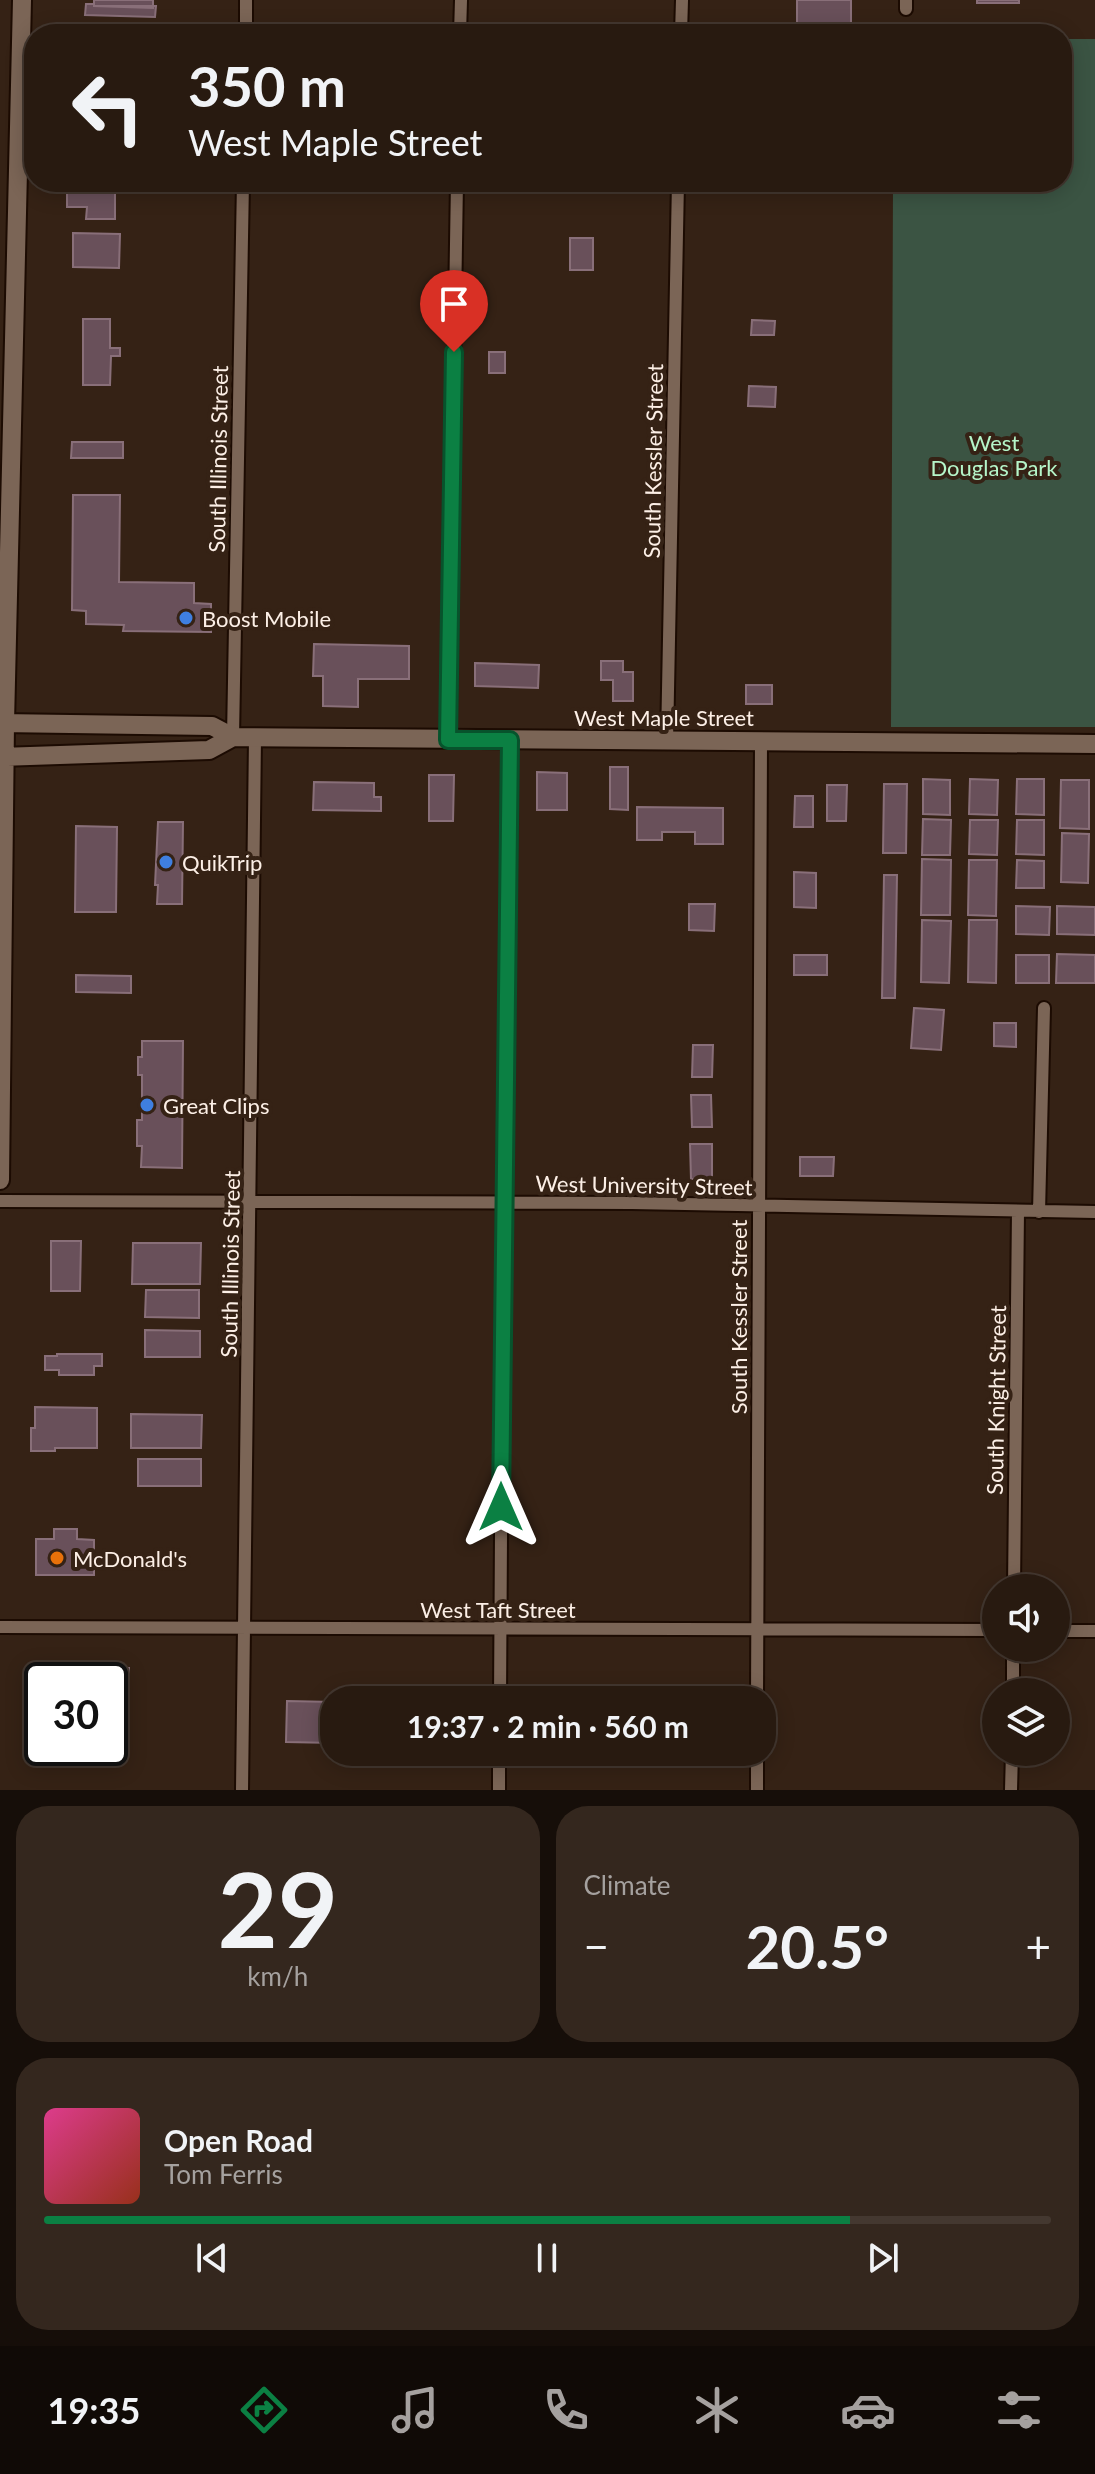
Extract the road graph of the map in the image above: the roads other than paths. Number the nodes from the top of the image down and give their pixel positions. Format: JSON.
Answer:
{"nodes":[{"id":1,"x":22,"y":0,"type":"edge"},
{"id":2,"x":246,"y":0,"type":"edge"},
{"id":3,"x":461,"y":0,"type":"edge"},
{"id":4,"x":682,"y":0,"type":"edge"},
{"id":5,"x":246,"y":24,"type":"edge"},
{"id":6,"x":460,"y":24,"type":"edge"},
{"id":7,"x":681,"y":24,"type":"edge"},
{"id":8,"x":243,"y":192,"type":"edge"},
{"id":9,"x":457,"y":192,"type":"edge"},
{"id":10,"x":678,"y":192,"type":"edge"},
{"id":11,"x":3,"y":723,"type":"edge"},
{"id":12,"x":233,"y":737,"type":"junction"},
{"id":13,"x":255,"y":738,"type":"junction"},
{"id":14,"x":448,"y":740,"type":"junction"},
{"id":15,"x":510,"y":740,"type":"junction"},
{"id":16,"x":667,"y":741,"type":"junction"},
{"id":17,"x":761,"y":742,"type":"junction"},
{"id":18,"x":1095,"y":744,"type":"edge"},
{"id":19,"x":2,"y":757,"type":"edge"},
{"id":20,"x":1044,"y":1008,"type":"dead end"},
{"id":21,"x":0,"y":1180,"type":"edge"},
{"id":22,"x":0,"y":1201,"type":"edge"},
{"id":23,"x":251,"y":1202,"type":"junction"},
{"id":24,"x":503,"y":1203,"type":"junction"},
{"id":25,"x":759,"y":1206,"type":"junction"},
{"id":26,"x":1018,"y":1211,"type":"junction"},
{"id":27,"x":1039,"y":1212,"type":"junction"},
{"id":28,"x":1095,"y":1212,"type":"edge"},
{"id":29,"x":1014,"y":1574,"type":"edge"},
{"id":30,"x":0,"y":1627,"type":"edge"},
{"id":31,"x":245,"y":1628,"type":"junction"},
{"id":32,"x":500,"y":1629,"type":"junction"},
{"id":33,"x":757,"y":1630,"type":"junction"},
{"id":34,"x":982,"y":1630,"type":"edge"},
{"id":35,"x":1070,"y":1631,"type":"edge"},
{"id":36,"x":1095,"y":1631,"type":"edge"},
{"id":37,"x":500,"y":1686,"type":"edge"},
{"id":38,"x":757,"y":1686,"type":"edge"},
{"id":39,"x":499,"y":1766,"type":"edge"},
{"id":40,"x":757,"y":1766,"type":"edge"},
{"id":41,"x":1012,"y":1766,"type":"edge"},
{"id":42,"x":242,"y":1790,"type":"edge"},
{"id":43,"x":499,"y":1790,"type":"edge"},
{"id":44,"x":757,"y":1790,"type":"edge"},
{"id":45,"x":1011,"y":1790,"type":"edge"}],
"edges":[{"from":1,"to":11,"type":"street"},
{"from":2,"to":5,"type":"street"},
{"from":3,"to":6,"type":"street"},
{"from":4,"to":7,"type":"street"},
{"from":8,"to":12,"type":"street","name":"South Illinois Street"},
{"from":9,"to":14,"type":"street"},
{"from":10,"to":16,"type":"street","name":"South Kessler Street"},
{"from":11,"to":12,"type":"street","name":"West Maple Street"},
{"from":11,"to":19,"type":"street"},
{"from":12,"to":13,"type":"street","name":"West Maple Street"},
{"from":12,"to":19,"type":"street","name":"West Maple Street"},
{"from":13,"to":14,"type":"street","name":"West Maple Street"},
{"from":13,"to":23,"type":"street","name":"South Illinois Street"},
{"from":14,"to":15,"type":"street","name":"West Maple Street"},
{"from":15,"to":16,"type":"street","name":"West Maple Street"},
{"from":15,"to":24,"type":"street"},
{"from":16,"to":17,"type":"street","name":"West Maple Street"},
{"from":17,"to":18,"type":"street","name":"West Maple Street"},
{"from":17,"to":25,"type":"street","name":"South Kessler Street"},
{"from":19,"to":21,"type":"street"},
{"from":20,"to":27,"type":"street"},
{"from":22,"to":23,"type":"street","name":"West University Street"},
{"from":23,"to":24,"type":"street","name":"West University Street"},
{"from":23,"to":31,"type":"street","name":"South Illinois Street"},
{"from":24,"to":25,"type":"street","name":"West University Street"},
{"from":24,"to":32,"type":"street"},
{"from":25,"to":26,"type":"street","name":"West University Street"},
{"from":25,"to":33,"type":"street","name":"South Kessler Street"},
{"from":26,"to":27,"type":"street","name":"West University Street"},
{"from":26,"to":29,"type":"street","name":"South Knight Street"},
{"from":27,"to":28,"type":"street","name":"West University Street"},
{"from":30,"to":31,"type":"street","name":"West Taft Street"},
{"from":31,"to":32,"type":"street","name":"West Taft Street"},
{"from":31,"to":42,"type":"street","name":"South Illinois Street"},
{"from":32,"to":33,"type":"street","name":"West Taft Street"},
{"from":32,"to":37,"type":"street"},
{"from":33,"to":34,"type":"street","name":"West Taft Street"},
{"from":33,"to":38,"type":"street","name":"South Kessler Street"},
{"from":35,"to":36,"type":"street"},
{"from":39,"to":43,"type":"street"},
{"from":40,"to":44,"type":"street"},
{"from":41,"to":45,"type":"street"}]}
